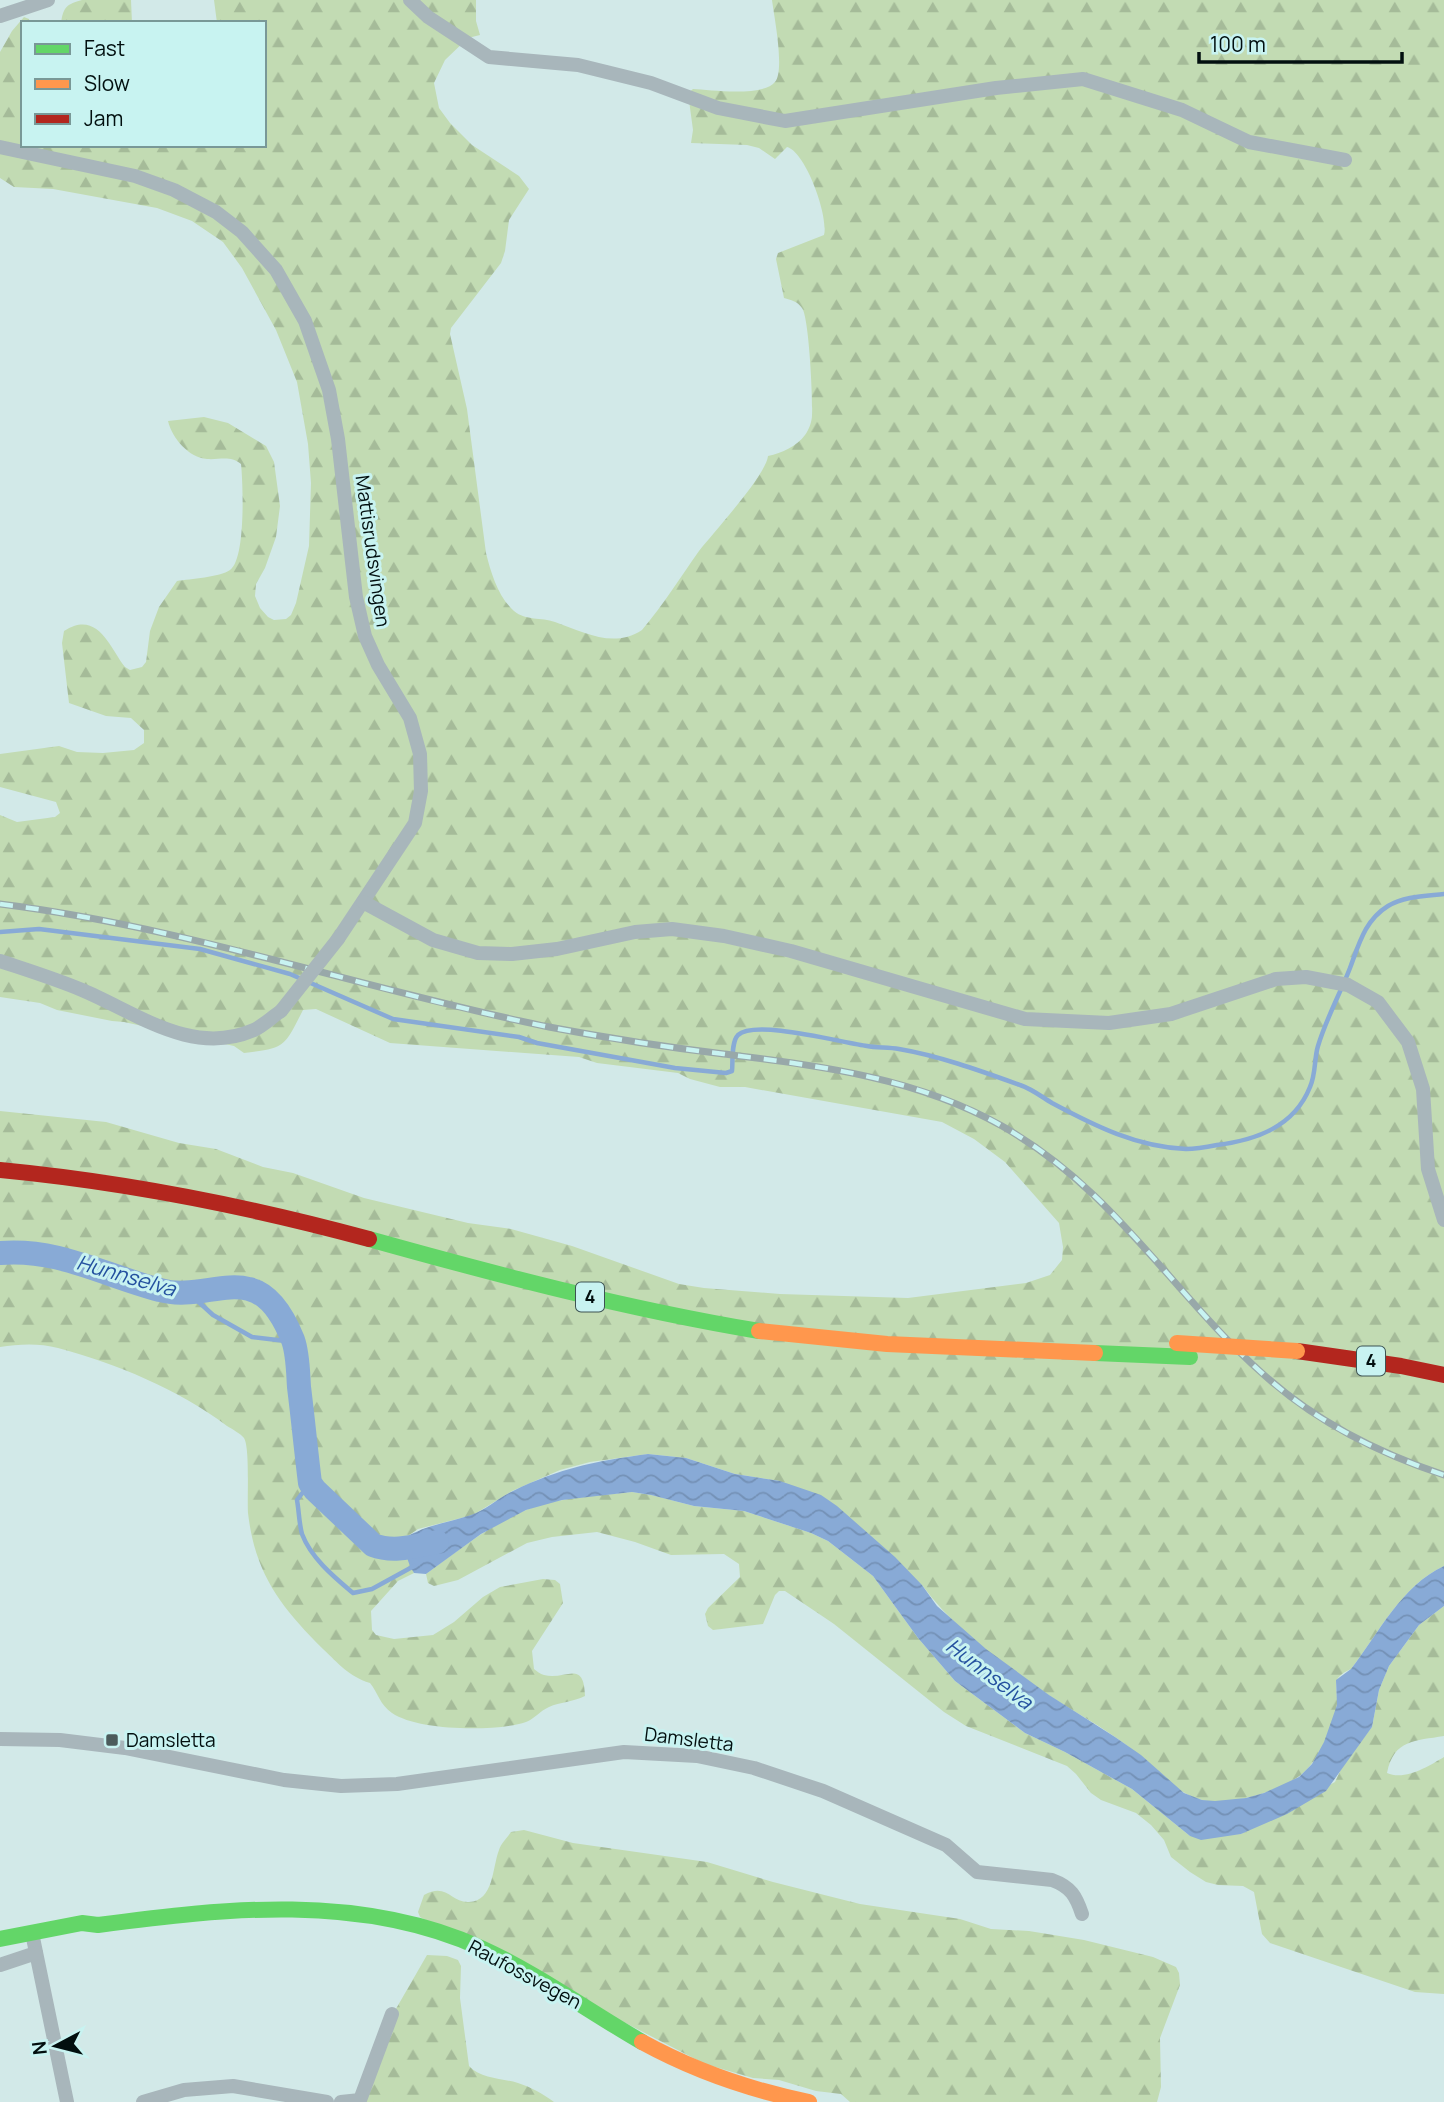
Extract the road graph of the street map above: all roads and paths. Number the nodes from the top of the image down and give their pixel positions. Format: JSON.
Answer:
{"nodes":[{"id":1,"x":48,"y":0,"type":"edge"},
{"id":2,"x":410,"y":0,"type":"edge"},
{"id":3,"x":0,"y":16,"type":"edge"},
{"id":4,"x":0,"y":147,"type":"edge"},
{"id":5,"x":1345,"y":160,"type":"dead end"},
{"id":6,"x":363,"y":902,"type":"junction"},
{"id":7,"x":0,"y":961,"type":"edge"},
{"id":8,"x":0,"y":1157,"type":"edge"},
{"id":9,"x":0,"y":1170,"type":"edge"},
{"id":10,"x":1444,"y":1220,"type":"edge"},
{"id":11,"x":1444,"y":1375,"type":"edge"},
{"id":12,"x":1444,"y":1388,"type":"edge"},
{"id":13,"x":0,"y":1739,"type":"edge"},
{"id":14,"x":1082,"y":1914,"type":"dead end"},
{"id":15,"x":0,"y":1940,"type":"edge"},
{"id":16,"x":34,"y":1942,"type":"junction"},
{"id":17,"x":0,"y":1951,"type":"edge"},
{"id":18,"x":0,"y":1965,"type":"edge"},
{"id":19,"x":392,"y":2014,"type":"dead end"},
{"id":20,"x":67,"y":2102,"type":"edge"},
{"id":21,"x":143,"y":2102,"type":"edge"},
{"id":22,"x":327,"y":2102,"type":"edge"},
{"id":23,"x":341,"y":2102,"type":"edge"},
{"id":24,"x":809,"y":2102,"type":"edge"}],
"edges":[{"from":1,"to":3,"type":"street"},
{"from":2,"to":5,"type":"street"},
{"from":4,"to":6,"type":"street","name":"Mattisrudsvingen"},
{"from":6,"to":7,"type":"street","name":"Mattisrudsvingen","bridge":true},
{"from":6,"to":10,"type":"street"},
{"from":8,"to":11,"type":"main road","number":"4","bridge":true},
{"from":9,"to":12,"type":"main road","number":"4"},
{"from":13,"to":14,"type":"street","name":"Damsletta"},
{"from":15,"to":16,"type":"main road","name":"Raufossvegen"},
{"from":16,"to":17,"type":"main road","name":"Raufossvegen"},
{"from":16,"to":18,"type":"street"},
{"from":16,"to":20,"type":"street"},
{"from":16,"to":24,"type":"main road","name":"Raufossvegen"},
{"from":19,"to":23,"type":"street"},
{"from":21,"to":22,"type":"street"}]}
